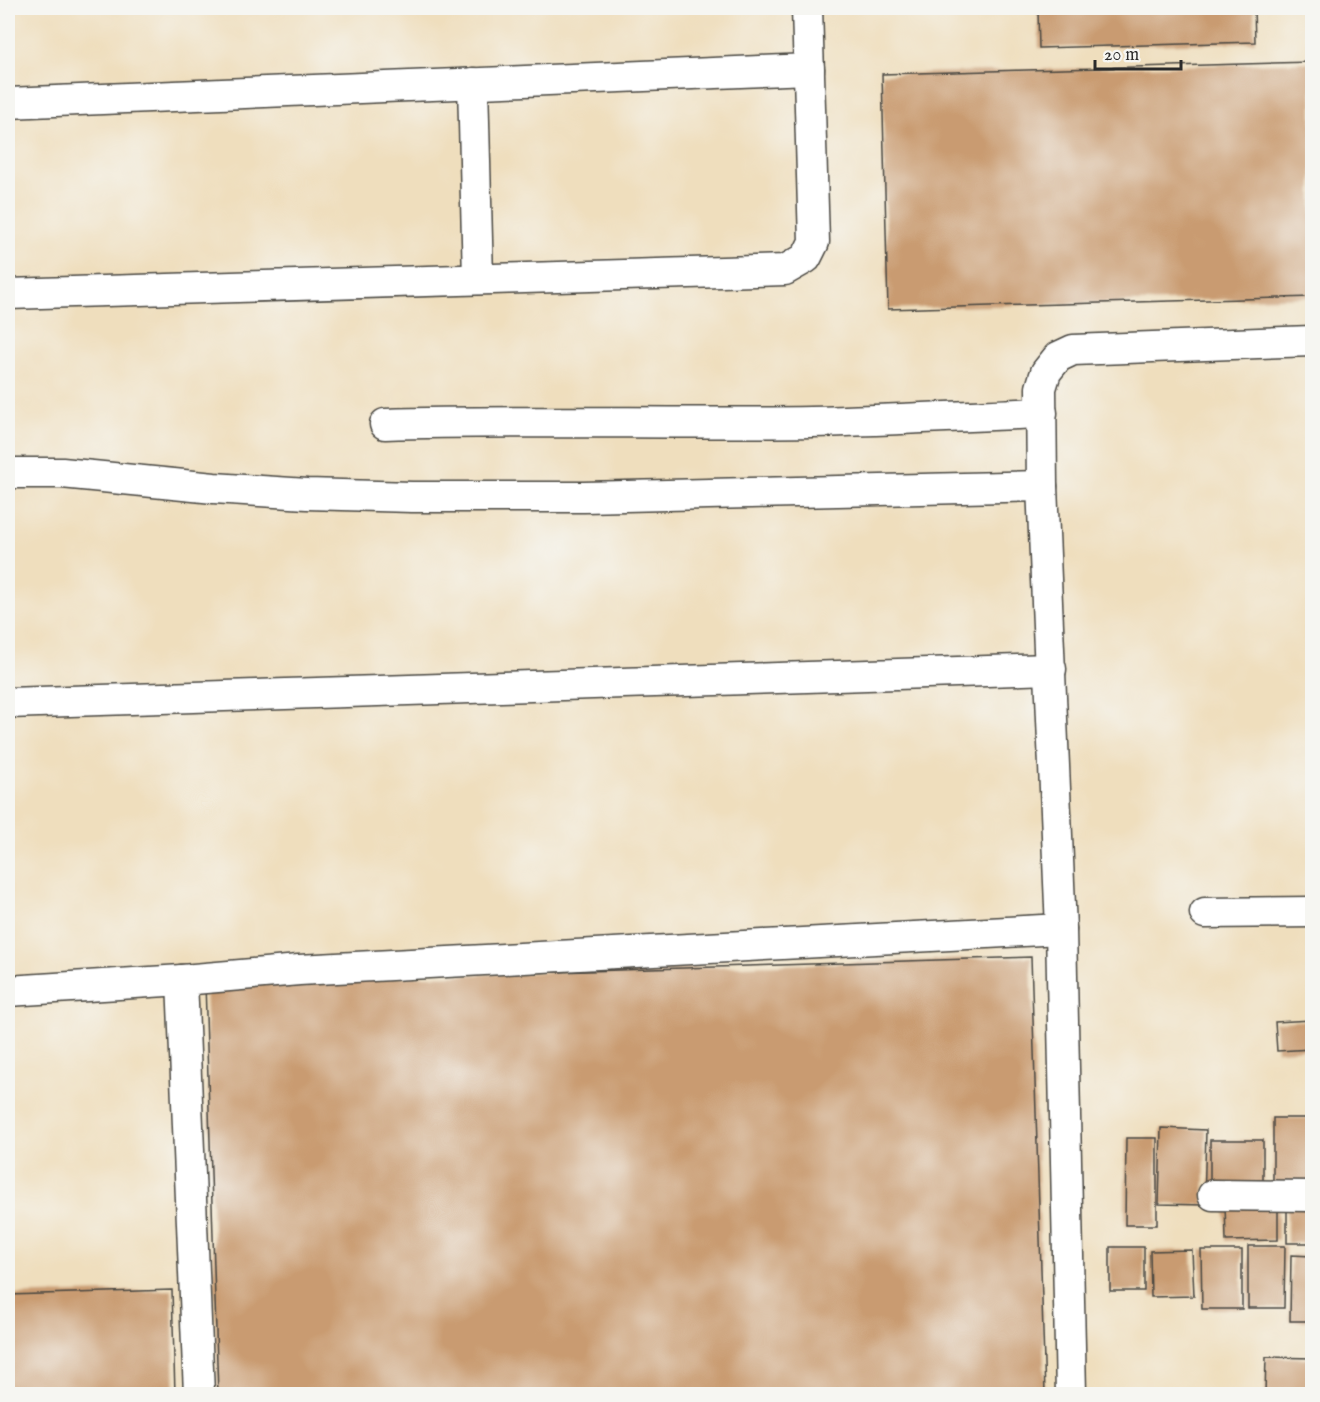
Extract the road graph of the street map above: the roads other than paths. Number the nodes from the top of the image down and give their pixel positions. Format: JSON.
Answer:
{"nodes":[{"id":1,"x":807,"y":8,"type":"edge"},
{"id":2,"x":808,"y":69,"type":"junction"},
{"id":3,"x":473,"y":83,"type":"junction"},
{"id":4,"x":8,"y":103,"type":"edge"},
{"id":5,"x":478,"y":279,"type":"junction"},
{"id":6,"x":8,"y":294,"type":"edge"},
{"id":7,"x":1312,"y":341,"type":"edge"},
{"id":8,"x":1042,"y":413,"type":"junction"},
{"id":9,"x":385,"y":424,"type":"dead end"},
{"id":10,"x":8,"y":473,"type":"edge"},
{"id":11,"x":1042,"y":486,"type":"junction"},
{"id":12,"x":1051,"y":669,"type":"junction"},
{"id":13,"x":8,"y":703,"type":"edge"},
{"id":14,"x":1312,"y":912,"type":"edge"},
{"id":15,"x":1204,"y":913,"type":"dead end"},
{"id":16,"x":1061,"y":929,"type":"junction"},
{"id":17,"x":182,"y":980,"type":"junction"},
{"id":18,"x":8,"y":992,"type":"edge"},
{"id":19,"x":1213,"y":1196,"type":"dead end"},
{"id":20,"x":1312,"y":1196,"type":"edge"},
{"id":21,"x":199,"y":1395,"type":"edge"},
{"id":22,"x":1071,"y":1395,"type":"edge"}],
"edges":[{"from":1,"to":2,"type":"street"},
{"from":2,"to":3,"type":"street"},
{"from":2,"to":5,"type":"street"},
{"from":3,"to":4,"type":"street"},
{"from":3,"to":5,"type":"street"},
{"from":5,"to":6,"type":"street"},
{"from":7,"to":8,"type":"street"},
{"from":8,"to":9,"type":"street"},
{"from":8,"to":11,"type":"street"},
{"from":10,"to":11,"type":"street"},
{"from":11,"to":12,"type":"street"},
{"from":12,"to":13,"type":"street"},
{"from":12,"to":16,"type":"street"},
{"from":14,"to":15,"type":"street"},
{"from":16,"to":17,"type":"street"},
{"from":16,"to":22,"type":"street"},
{"from":17,"to":18,"type":"street"},
{"from":17,"to":21,"type":"street"},
{"from":19,"to":20,"type":"street"}]}
